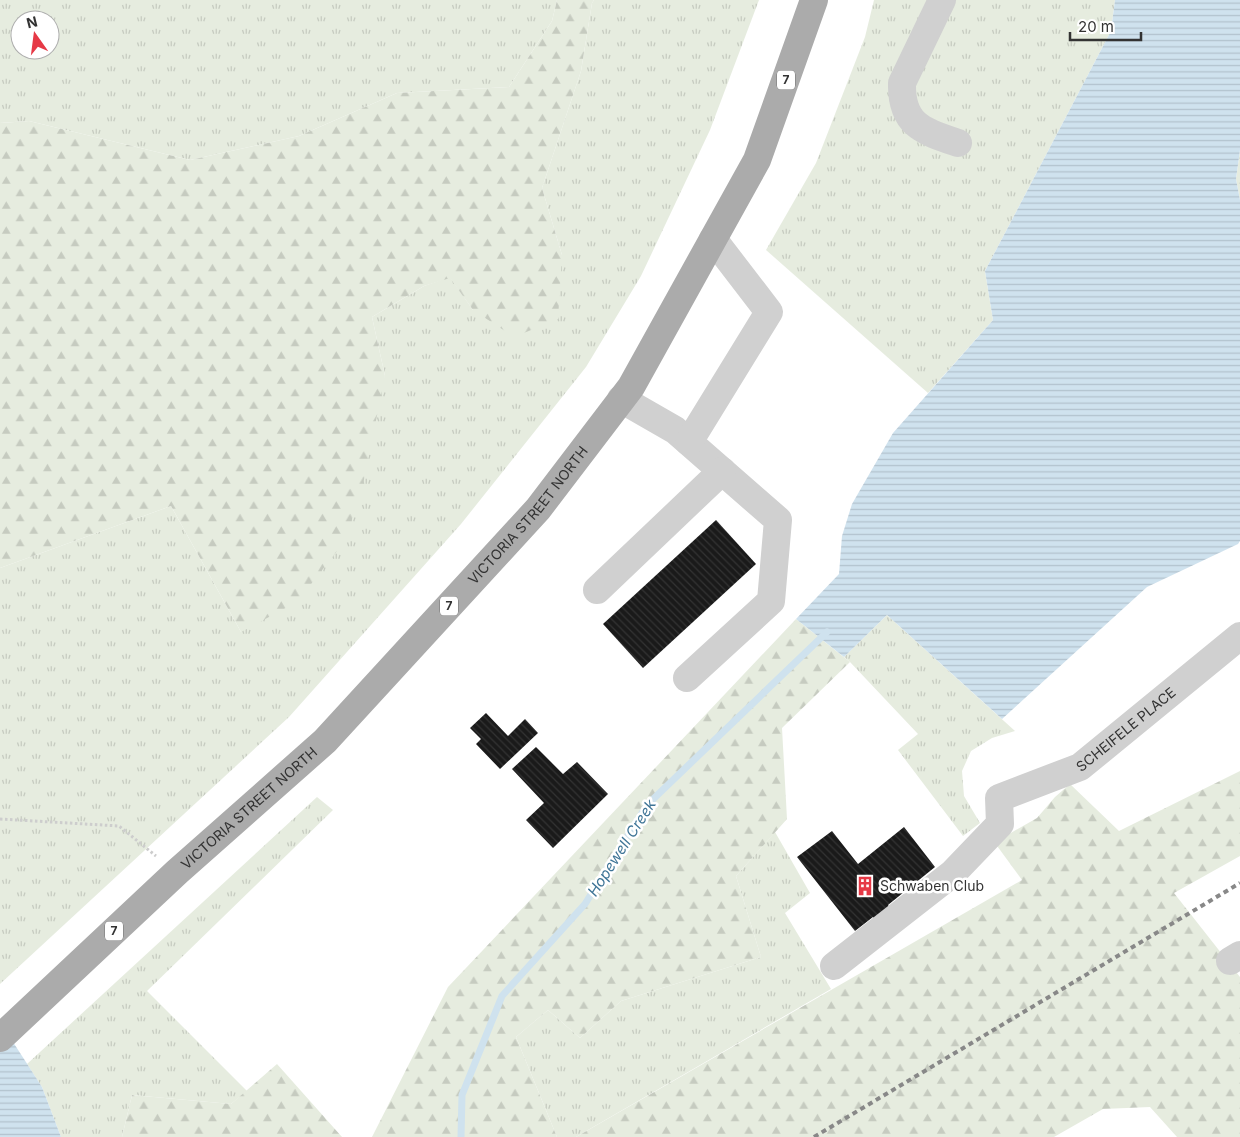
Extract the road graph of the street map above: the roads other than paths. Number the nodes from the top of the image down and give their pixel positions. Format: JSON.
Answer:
{"nodes":[{"id":1,"x":814,"y":0,"type":"edge"},
{"id":2,"x":942,"y":0,"type":"edge"},
{"id":3,"x":958,"y":143,"type":"dead end"},
{"id":4,"x":713,"y":239,"type":"junction"},
{"id":5,"x":621,"y":399,"type":"junction"},
{"id":6,"x":689,"y":442,"type":"junction"},
{"id":7,"x":722,"y":471,"type":"junction"},
{"id":8,"x":596,"y":590,"type":"dead end"},
{"id":9,"x":1240,"y":636,"type":"edge"},
{"id":10,"x":686,"y":678,"type":"dead end"},
{"id":11,"x":834,"y":966,"type":"dead end"},
{"id":12,"x":0,"y":1038,"type":"edge"}],
"edges":[{"from":1,"to":4,"type":"main road","name":"VICTORIA STREET NORTH","number":"7"},
{"from":2,"to":3,"type":"street"},
{"from":4,"to":5,"type":"main road","name":"VICTORIA STREET NORTH","number":"7"},
{"from":4,"to":6,"type":"street"},
{"from":5,"to":6,"type":"street"},
{"from":5,"to":12,"type":"main road","name":"VICTORIA STREET NORTH","number":"7"},
{"from":6,"to":7,"type":"street"},
{"from":7,"to":8,"type":"street"},
{"from":7,"to":10,"type":"street"},
{"from":9,"to":11,"type":"street","name":"SCHEIFELE PLACE"}]}
